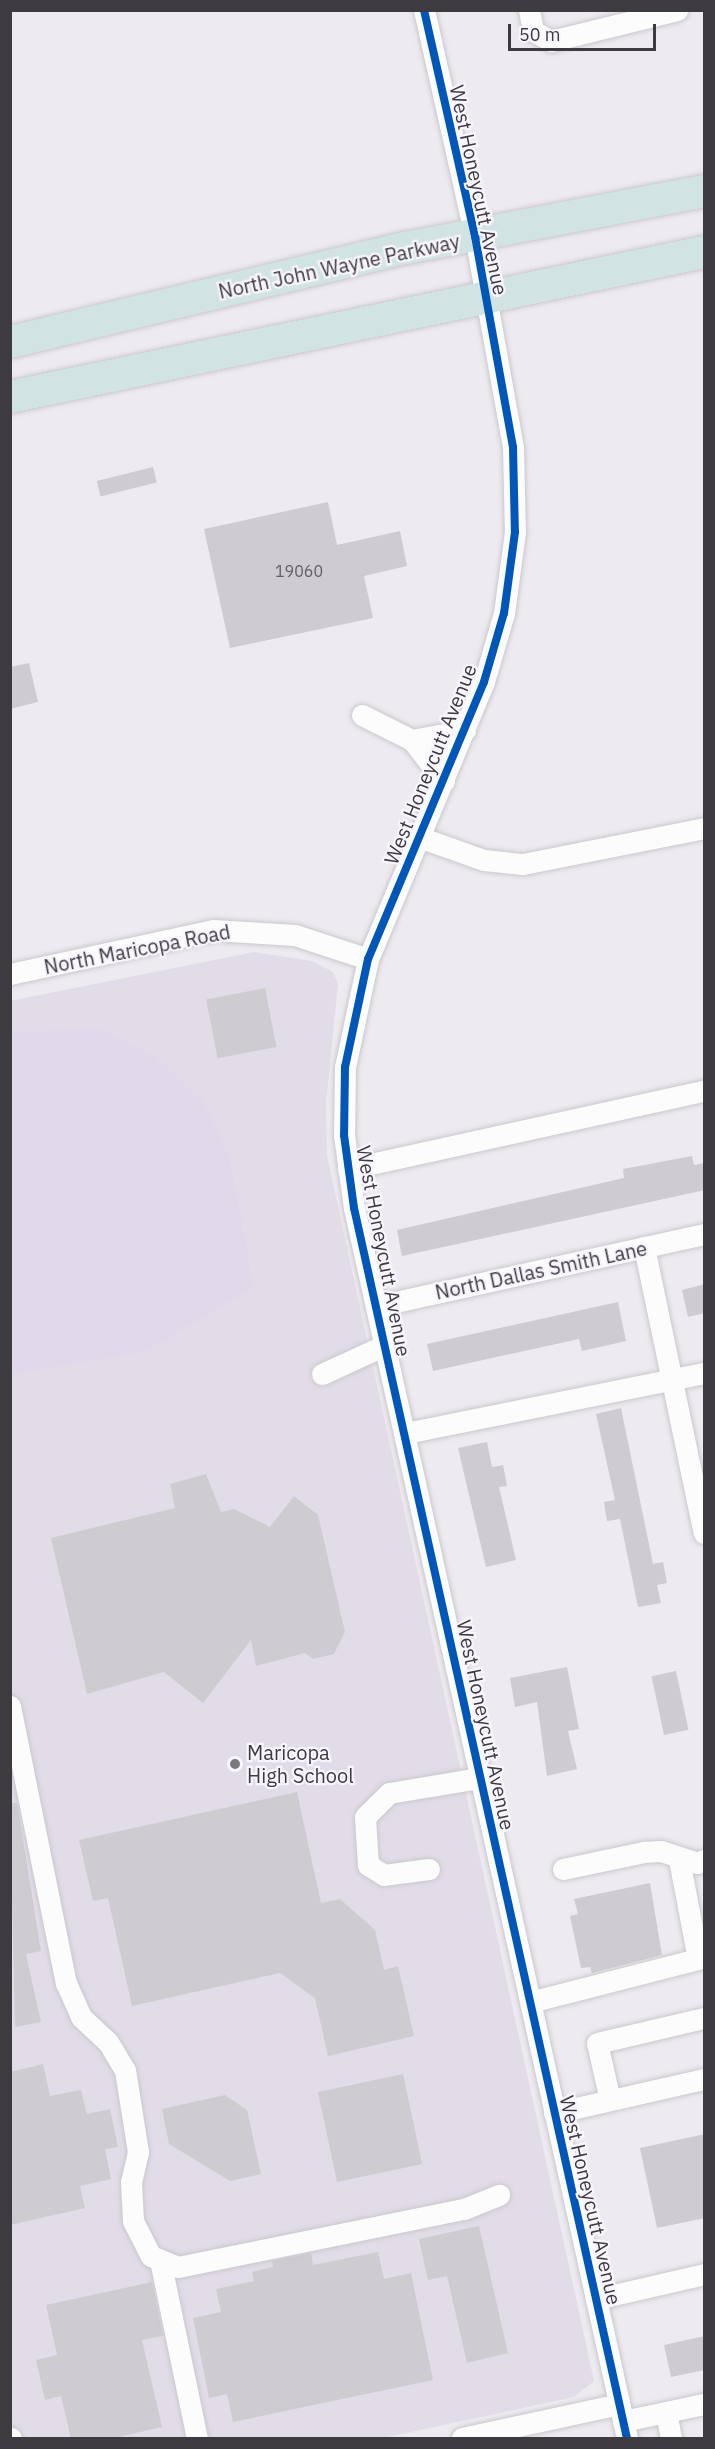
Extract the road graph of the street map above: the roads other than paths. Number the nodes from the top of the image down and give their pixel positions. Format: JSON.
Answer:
{"nodes":[{"id":1,"x":424,"y":10,"type":"edge"},
{"id":2,"x":529,"y":10,"type":"edge"},
{"id":3,"x":677,"y":10,"type":"edge"},
{"id":4,"x":705,"y":191,"type":"edge"},
{"id":5,"x":475,"y":236,"type":"junction"},
{"id":6,"x":705,"y":252,"type":"edge"},
{"id":7,"x":486,"y":296,"type":"junction"},
{"id":8,"x":10,"y":342,"type":"edge"},
{"id":9,"x":10,"y":397,"type":"edge"},
{"id":10,"x":362,"y":715,"type":"dead end"},
{"id":11,"x":465,"y":730,"type":"junction"},
{"id":12,"x":412,"y":740,"type":"junction"},
{"id":13,"x":444,"y":781,"type":"junction"},
{"id":14,"x":705,"y":828,"type":"edge"},
{"id":15,"x":419,"y":837,"type":"junction"},
{"id":16,"x":368,"y":959,"type":"junction"},
{"id":17,"x":10,"y":974,"type":"edge"},
{"id":18,"x":705,"y":1091,"type":"edge"},
{"id":19,"x":348,"y":1169,"type":"junction"},
{"id":20,"x":705,"y":1234,"type":"edge"},
{"id":21,"x":644,"y":1247,"type":"junction"},
{"id":22,"x":377,"y":1306,"type":"junction"},
{"id":23,"x":386,"y":1346,"type":"junction"},
{"id":24,"x":705,"y":1373,"type":"edge"},
{"id":25,"x":322,"y":1374,"type":"dead end"},
{"id":26,"x":670,"y":1376,"type":"junction"},
{"id":27,"x":406,"y":1432,"type":"junction"},
{"id":28,"x":705,"y":1533,"type":"edge"},
{"id":29,"x":10,"y":1706,"type":"edge"},
{"id":30,"x":480,"y":1778,"type":"junction"},
{"id":31,"x":679,"y":1859,"type":"junction"},
{"id":32,"x":705,"y":1860,"type":"edge"},
{"id":33,"x":429,"y":1869,"type":"dead end"},
{"id":34,"x":563,"y":1869,"type":"dead end"},
{"id":35,"x":530,"y":2002,"type":"junction"},
{"id":36,"x":705,"y":2018,"type":"edge"},
{"id":37,"x":705,"y":2079,"type":"edge"},
{"id":38,"x":610,"y":2100,"type":"junction"},
{"id":39,"x":554,"y":2113,"type":"junction"},
{"id":40,"x":499,"y":2195,"type":"dead end"},
{"id":41,"x":160,"y":2260,"type":"junction"},
{"id":42,"x":705,"y":2274,"type":"edge"},
{"id":43,"x":596,"y":2299,"type":"junction"},
{"id":44,"x":705,"y":2404,"type":"edge"},
{"id":45,"x":666,"y":2412,"type":"junction"},
{"id":46,"x":623,"y":2421,"type":"edge"},
{"id":47,"x":197,"y":2439,"type":"edge"},
{"id":48,"x":462,"y":2439,"type":"edge"},
{"id":49,"x":671,"y":2439,"type":"edge"}],
"edges":[{"from":1,"to":5,"type":"street","name":"West Honeycutt Avenue"},
{"from":2,"to":3,"type":"street"},
{"from":4,"to":5,"type":"highway","name":"North John Wayne Parkway"},
{"from":5,"to":7,"type":"street","name":"West Honeycutt Avenue"},
{"from":5,"to":8,"type":"highway","name":"North John Wayne Parkway"},
{"from":6,"to":7,"type":"highway"},
{"from":7,"to":9,"type":"highway"},
{"from":7,"to":11,"type":"street","name":"West Honeycutt Avenue"},
{"from":10,"to":12,"type":"street"},
{"from":11,"to":12,"type":"street"},
{"from":11,"to":13,"type":"street","name":"West Honeycutt Avenue"},
{"from":12,"to":13,"type":"street"},
{"from":13,"to":15,"type":"street","name":"West Honeycutt Avenue"},
{"from":14,"to":15,"type":"street"},
{"from":15,"to":16,"type":"street","name":"West Honeycutt Avenue"},
{"from":16,"to":17,"type":"street","name":"North Maricopa Road"},
{"from":16,"to":19,"type":"street","name":"West Honeycutt Avenue"},
{"from":18,"to":19,"type":"street"},
{"from":19,"to":22,"type":"street","name":"West Honeycutt Avenue"},
{"from":20,"to":21,"type":"street","name":"North Dallas Smith Lane"},
{"from":21,"to":22,"type":"street","name":"North Dallas Smith Lane"},
{"from":21,"to":26,"type":"street"},
{"from":22,"to":23,"type":"street","name":"West Honeycutt Avenue"},
{"from":23,"to":25,"type":"street"},
{"from":23,"to":27,"type":"street","name":"West Honeycutt Avenue"},
{"from":24,"to":26,"type":"street"},
{"from":26,"to":27,"type":"street"},
{"from":26,"to":28,"type":"street"},
{"from":27,"to":30,"type":"street","name":"West Honeycutt Avenue"},
{"from":29,"to":41,"type":"street"},
{"from":30,"to":33,"type":"street"},
{"from":30,"to":35,"type":"street","name":"West Honeycutt Avenue"},
{"from":31,"to":32,"type":"street"},
{"from":31,"to":34,"type":"street"},
{"from":31,"to":35,"type":"street"},
{"from":35,"to":39,"type":"street","name":"West Honeycutt Avenue"},
{"from":36,"to":38,"type":"street"},
{"from":37,"to":38,"type":"street"},
{"from":38,"to":39,"type":"street"},
{"from":39,"to":43,"type":"street","name":"West Honeycutt Avenue"},
{"from":40,"to":41,"type":"street"},
{"from":41,"to":47,"type":"street"},
{"from":42,"to":43,"type":"street"},
{"from":43,"to":46,"type":"street","name":"West Honeycutt Avenue"},
{"from":44,"to":45,"type":"street"},
{"from":45,"to":46,"type":"street"},
{"from":45,"to":49,"type":"street"},
{"from":46,"to":48,"type":"street"}]}
